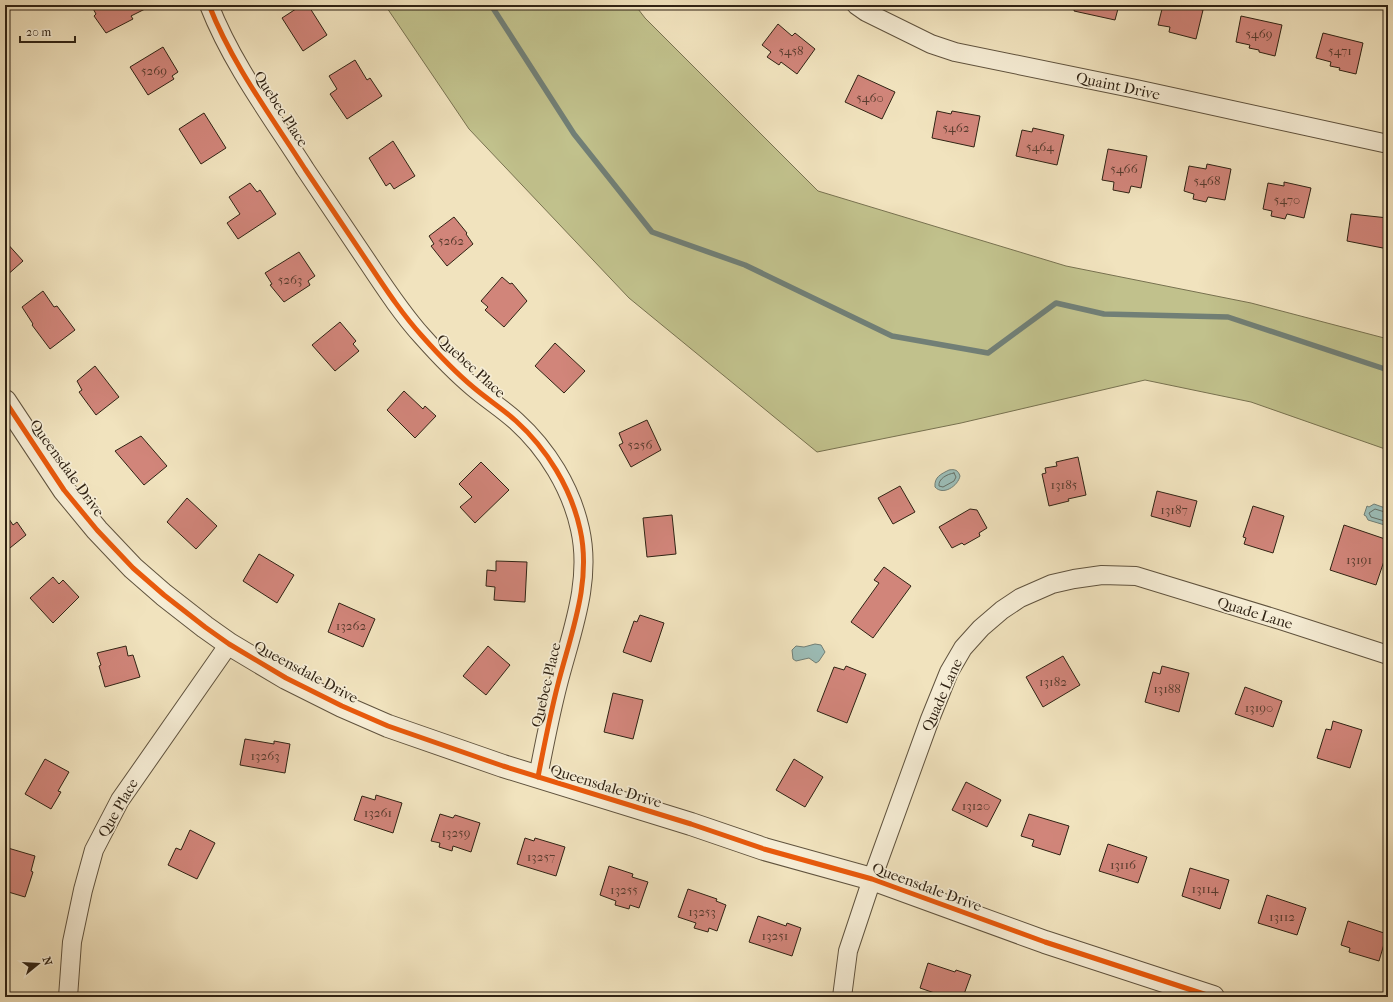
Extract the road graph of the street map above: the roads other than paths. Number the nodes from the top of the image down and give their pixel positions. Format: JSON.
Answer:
{"nodes":[{"id":1,"x":209,"y":5,"type":"edge"},
{"id":2,"x":856,"y":5,"type":"edge"},
{"id":3,"x":1388,"y":144,"type":"edge"},
{"id":4,"x":5,"y":401,"type":"edge"},
{"id":5,"x":229,"y":644,"type":"junction"},
{"id":6,"x":1388,"y":655,"type":"edge"},
{"id":7,"x":538,"y":777,"type":"junction"},
{"id":8,"x":872,"y":879,"type":"junction"},
{"id":9,"x":68,"y":997,"type":"edge"},
{"id":10,"x":842,"y":997,"type":"edge"},
{"id":11,"x":1213,"y":997,"type":"edge"}],
"edges":[{"from":1,"to":7,"type":"street","name":"Quebec Place"},
{"from":2,"to":3,"type":"street","name":"Quaint Drive"},
{"from":4,"to":5,"type":"street","name":"Queensdale Drive"},
{"from":5,"to":7,"type":"street","name":"Queensdale Drive"},
{"from":5,"to":9,"type":"street","name":"Que Place"},
{"from":6,"to":8,"type":"street","name":"Quade Lane"},
{"from":7,"to":8,"type":"street","name":"Queensdale Drive"},
{"from":8,"to":10,"type":"street","name":"Quade Lane"},
{"from":8,"to":11,"type":"street","name":"Queensdale Drive"}]}
